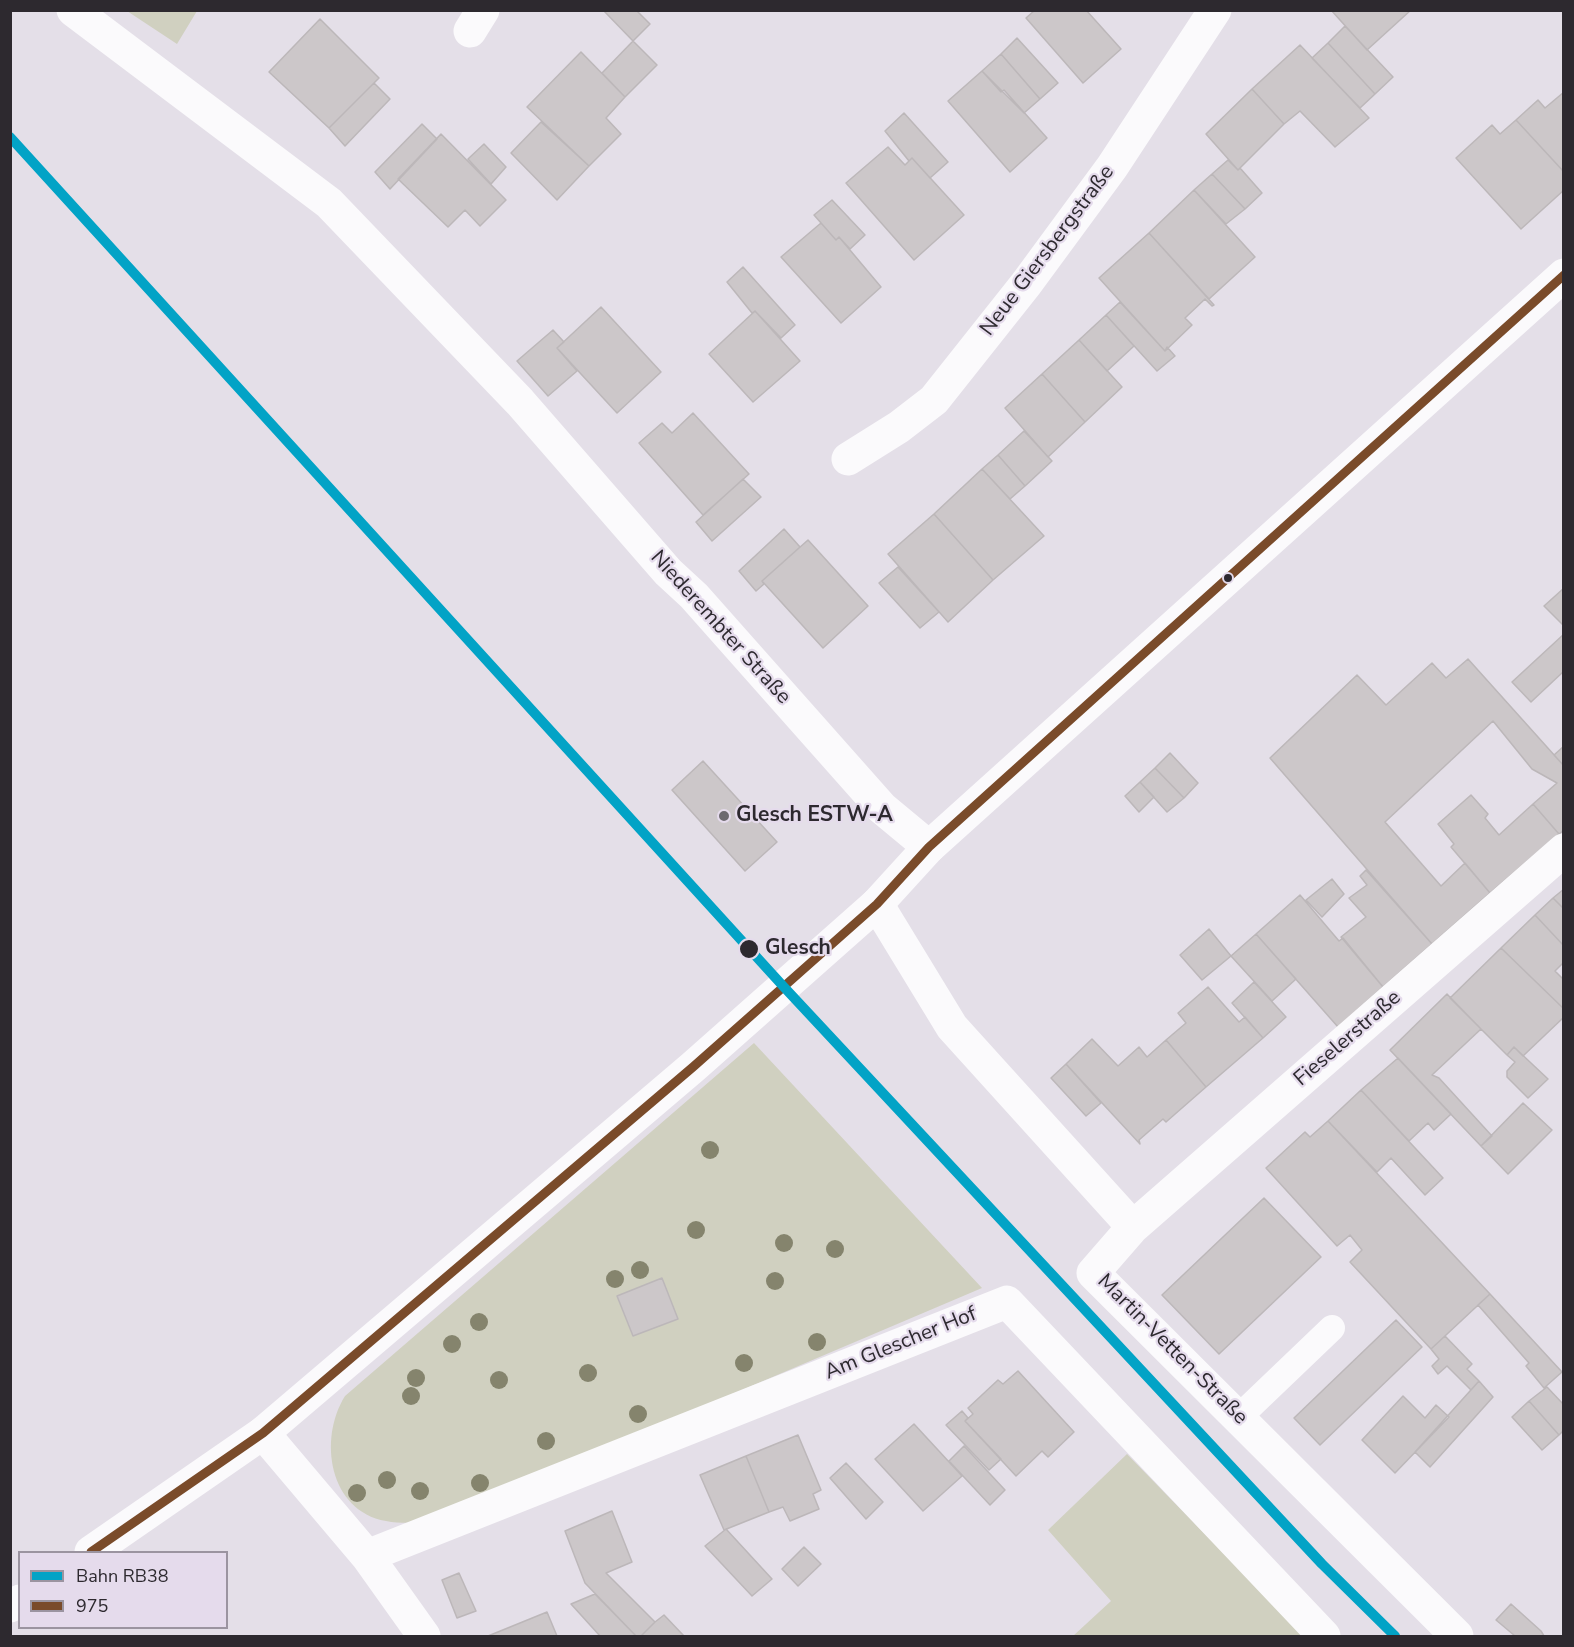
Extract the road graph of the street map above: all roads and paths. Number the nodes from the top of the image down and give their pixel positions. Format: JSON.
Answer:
{"nodes":[{"id":1,"x":73,"y":10,"type":"edge"},
{"id":2,"x":1215,"y":10,"type":"edge"},
{"id":3,"x":1563,"y":275,"type":"edge"},
{"id":4,"x":848,"y":459,"type":"dead end"},
{"id":5,"x":929,"y":847,"type":"junction"},
{"id":6,"x":1563,"y":850,"type":"edge"},
{"id":7,"x":877,"y":904,"type":"junction"},
{"id":8,"x":1133,"y":1227,"type":"junction"},
{"id":9,"x":1332,"y":1328,"type":"dead end"},
{"id":10,"x":1239,"y":1417,"type":"junction"},
{"id":11,"x":263,"y":1433,"type":"junction"},
{"id":12,"x":92,"y":1551,"type":"edge"},
{"id":13,"x":368,"y":1556,"type":"junction"},
{"id":14,"x":424,"y":1636,"type":"edge"},
{"id":15,"x":1324,"y":1636,"type":"edge"},
{"id":16,"x":1457,"y":1636,"type":"edge"}],
"edges":[{"from":1,"to":5,"type":"street","name":"Niederembter Straße"},
{"from":2,"to":4,"type":"street","name":"Neue Giersbergstraße"},
{"from":3,"to":5,"type":"street"},
{"from":5,"to":7,"type":"street"},
{"from":6,"to":8,"type":"street","name":"Fieselerstraße"},
{"from":7,"to":8,"type":"street"},
{"from":7,"to":11,"type":"street"},
{"from":8,"to":10,"type":"street","name":"Martin-Vetten-Straße"},
{"from":9,"to":10,"type":"lane"},
{"from":10,"to":16,"type":"street","name":"Martin-Vetten-Straße"},
{"from":11,"to":12,"type":"street"},
{"from":11,"to":13,"type":"street"},
{"from":13,"to":14,"type":"street"},
{"from":13,"to":15,"type":"street","name":"Am Glescher Hof"}]}
